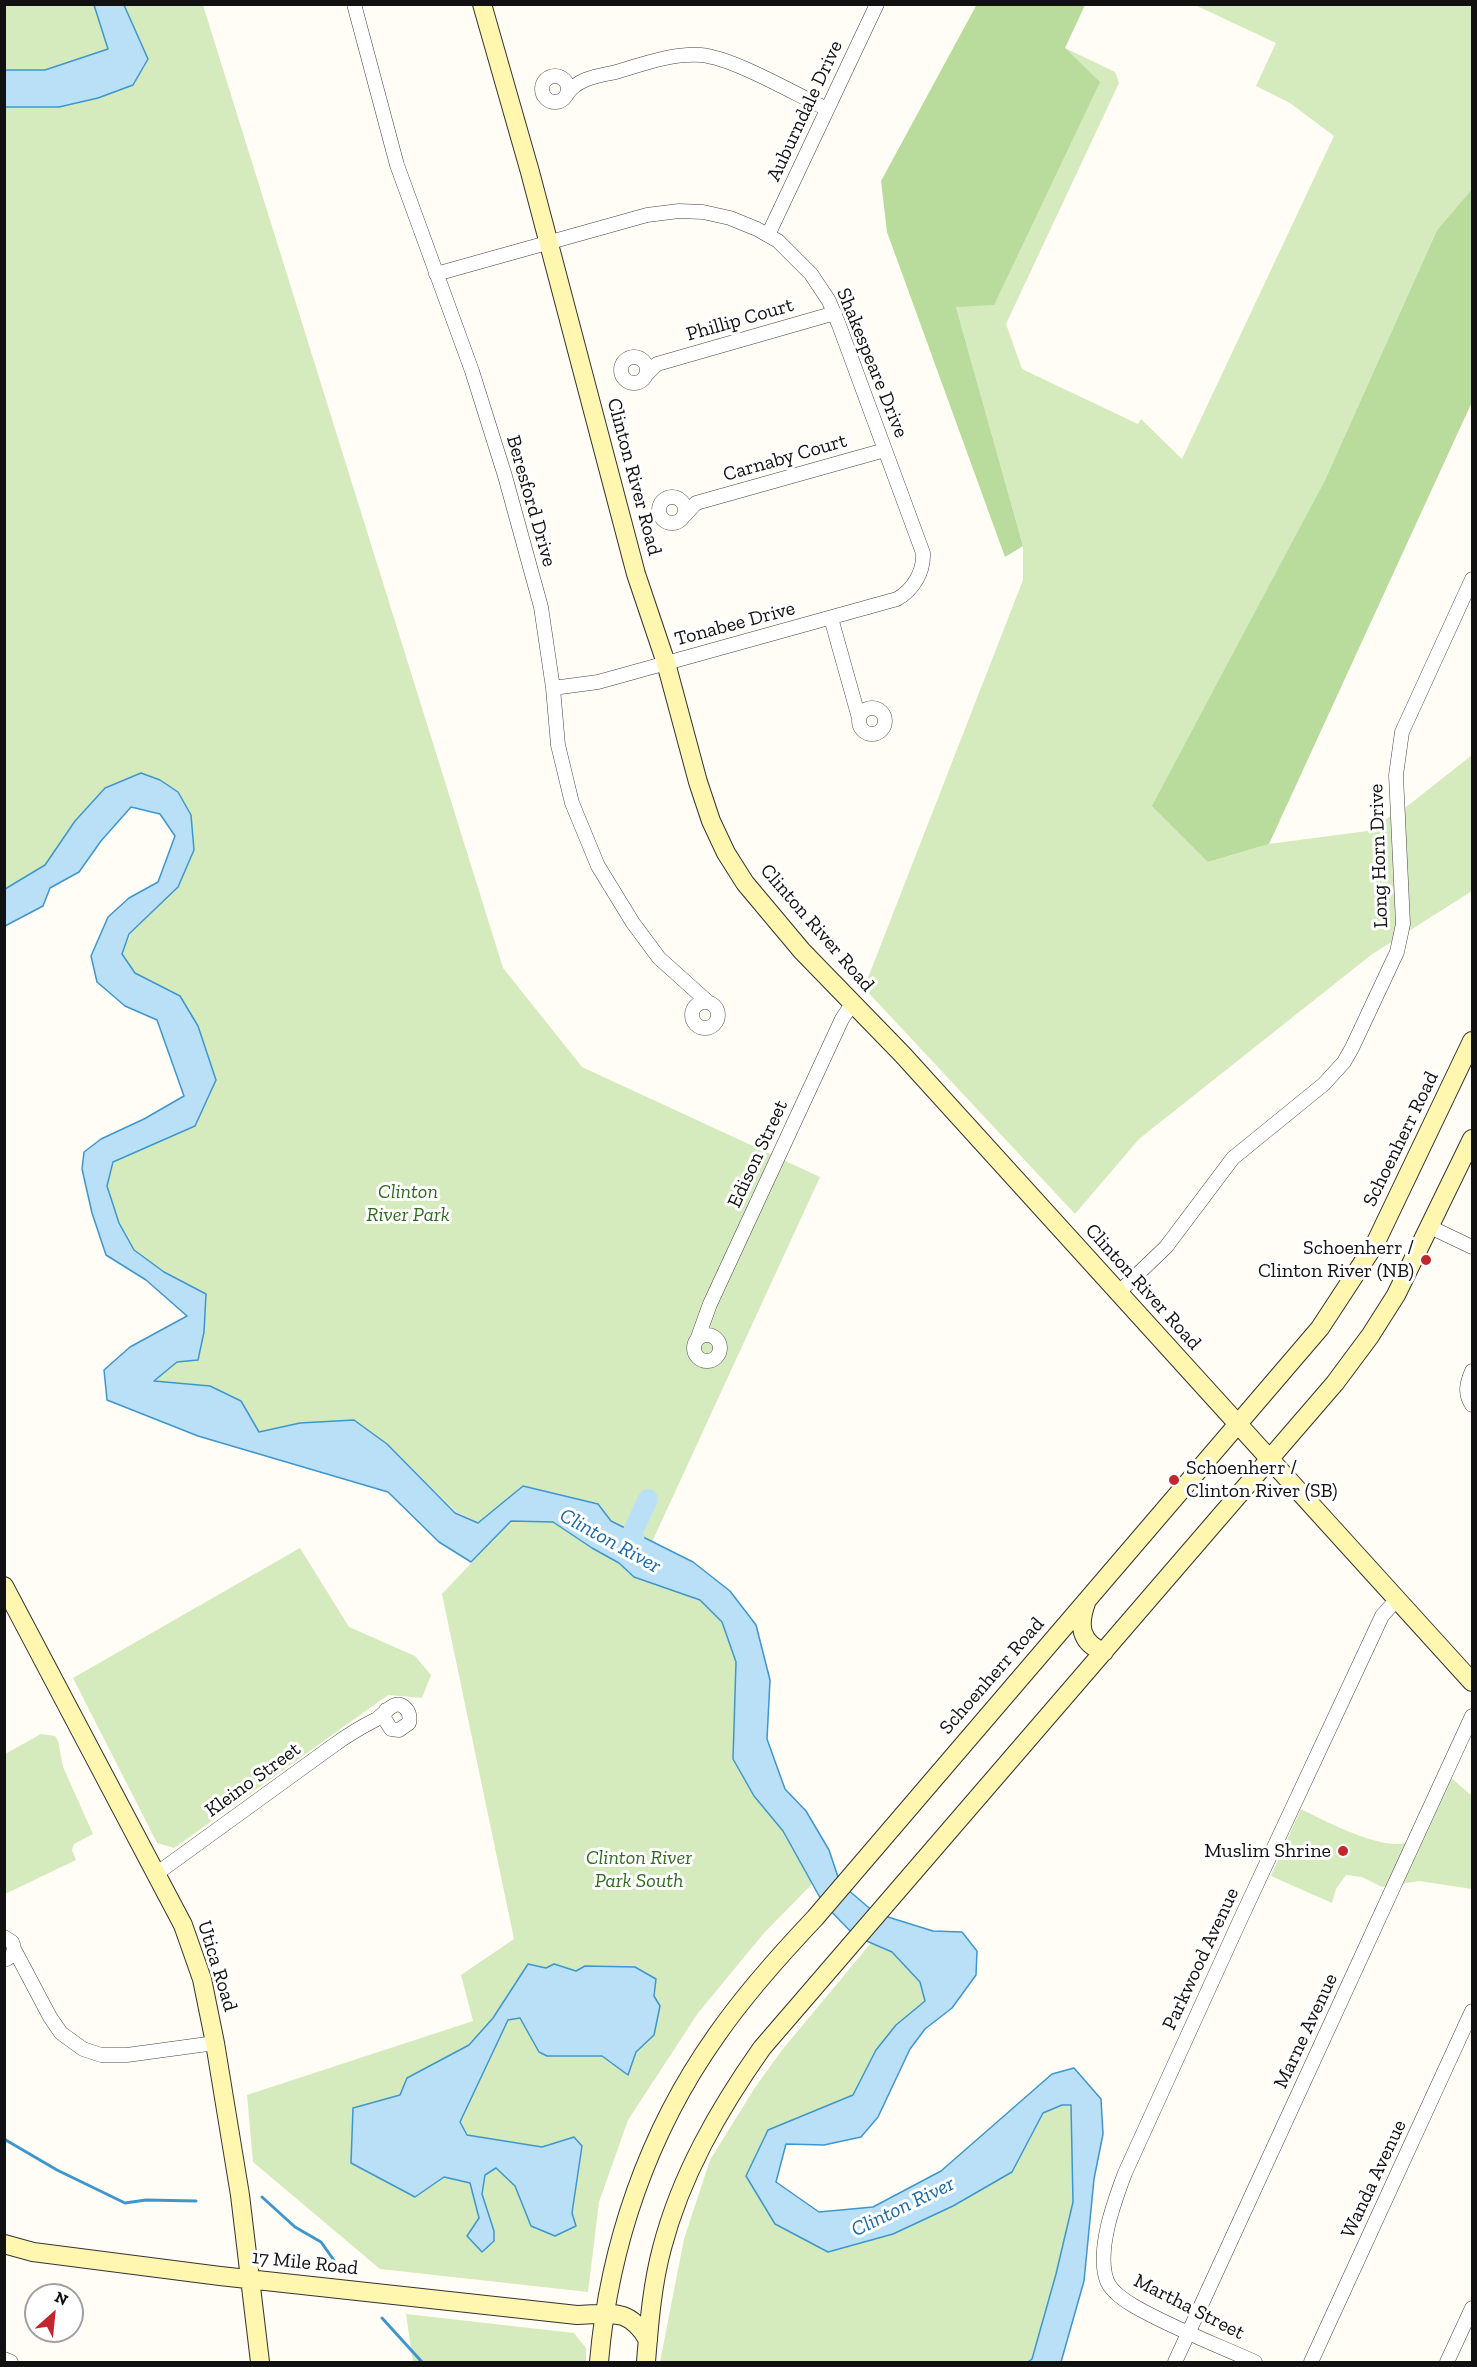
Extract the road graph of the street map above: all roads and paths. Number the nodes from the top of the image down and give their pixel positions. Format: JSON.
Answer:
{"nodes":[{"id":1,"x":354,"y":4,"type":"edge"},
{"id":2,"x":482,"y":4,"type":"edge"},
{"id":3,"x":877,"y":4,"type":"edge"},
{"id":4,"x":562,"y":78,"type":"junction"},
{"id":5,"x":578,"y":82,"type":"junction"},
{"id":6,"x":567,"y":94,"type":"junction"},
{"id":7,"x":827,"y":109,"type":"junction"},
{"id":8,"x":768,"y":235,"type":"junction"},
{"id":9,"x":548,"y":242,"type":"junction"},
{"id":10,"x":436,"y":274,"type":"junction"},
{"id":11,"x":835,"y":314,"type":"junction"},
{"id":12,"x":641,"y":359,"type":"junction"},
{"id":13,"x":657,"y":363,"type":"junction"},
{"id":14,"x":646,"y":375,"type":"junction"},
{"id":15,"x":885,"y":450,"type":"junction"},
{"id":16,"x":680,"y":499,"type":"junction"},
{"id":17,"x":696,"y":503,"type":"junction"},
{"id":18,"x":685,"y":515,"type":"junction"},
{"id":19,"x":917,"y":578,"type":"joint"},
{"id":20,"x":1473,"y":579,"type":"edge"},
{"id":21,"x":831,"y":618,"type":"junction"},
{"id":22,"x":666,"y":663,"type":"junction"},
{"id":23,"x":554,"y":688,"type":"junction"},
{"id":24,"x":856,"y":702,"type":"junction"},
{"id":25,"x":872,"y":708,"type":"junction"},
{"id":26,"x":859,"y":718,"type":"junction"},
{"id":27,"x":691,"y":987,"type":"junction"},
{"id":28,"x":708,"y":1002,"type":"junction"},
{"id":29,"x":852,"y":1004,"type":"junction"},
{"id":30,"x":693,"y":1010,"type":"junction"},
{"id":31,"x":1473,"y":1041,"type":"edge"},
{"id":32,"x":1465,"y":1074,"type":"edge"},
{"id":33,"x":1473,"y":1139,"type":"edge"},
{"id":34,"x":1430,"y":1227,"type":"junction"},
{"id":35,"x":1473,"y":1247,"type":"edge"},
{"id":36,"x":1118,"y":1293,"type":"junction"},
{"id":37,"x":704,"y":1323,"type":"junction"},
{"id":38,"x":713,"y":1337,"type":"junction"},
{"id":39,"x":697,"y":1340,"type":"junction"},
{"id":40,"x":1473,"y":1371,"type":"edge"},
{"id":41,"x":1473,"y":1405,"type":"edge"},
{"id":42,"x":1239,"y":1424,"type":"junction"},
{"id":43,"x":1271,"y":1459,"type":"junction"},
{"id":44,"x":4,"y":1586,"type":"edge"},
{"id":45,"x":1397,"y":1599,"type":"junction"},
{"id":46,"x":1087,"y":1600,"type":"junction"},
{"id":47,"x":1104,"y":1652,"type":"junction"},
{"id":48,"x":1473,"y":1682,"type":"edge"},
{"id":49,"x":1473,"y":1716,"type":"edge"},
{"id":50,"x":381,"y":1723,"type":"junction"},
{"id":51,"x":156,"y":1874,"type":"junction"},
{"id":52,"x":4,"y":1937,"type":"edge"},
{"id":53,"x":9,"y":1954,"type":"edge"},
{"id":54,"x":1473,"y":2011,"type":"edge"},
{"id":55,"x":215,"y":2043,"type":"junction"},
{"id":56,"x":4,"y":2244,"type":"edge"},
{"id":57,"x":250,"y":2280,"type":"junction"},
{"id":58,"x":1108,"y":2282,"type":"joint"},
{"id":59,"x":1473,"y":2308,"type":"edge"},
{"id":60,"x":603,"y":2314,"type":"junction"},
{"id":61,"x":1189,"y":2331,"type":"junction"},
{"id":62,"x":648,"y":2340,"type":"junction"},
{"id":63,"x":4,"y":2359,"type":"edge"},
{"id":64,"x":11,"y":2362,"type":"edge"},
{"id":65,"x":260,"y":2362,"type":"edge"},
{"id":66,"x":599,"y":2362,"type":"edge"},
{"id":67,"x":646,"y":2362,"type":"edge"},
{"id":68,"x":1175,"y":2362,"type":"edge"},
{"id":69,"x":1255,"y":2362,"type":"edge"},
{"id":70,"x":1311,"y":2362,"type":"edge"},
{"id":71,"x":1447,"y":2362,"type":"edge"}],
"edges":[{"from":1,"to":10,"type":"street","name":"Beresford Drive"},
{"from":2,"to":9,"type":"street","name":"Clinton River Road"},
{"from":3,"to":7,"type":"street","name":"Auburndale Drive"},
{"from":4,"to":5,"type":"street"},
{"from":4,"to":6,"type":"street"},
{"from":4,"to":6,"type":"street"},
{"from":5,"to":6,"type":"street"},
{"from":5,"to":7,"type":"street"},
{"from":7,"to":8,"type":"street","name":"Auburndale Drive"},
{"from":8,"to":9,"type":"street","name":"Shakespeare Drive"},
{"from":8,"to":11,"type":"street","name":"Shakespeare Drive"},
{"from":9,"to":10,"type":"street","name":"Shakespeare Drive"},
{"from":9,"to":22,"type":"street","name":"Clinton River Road"},
{"from":10,"to":23,"type":"street","name":"Beresford Drive"},
{"from":11,"to":13,"type":"street","name":"Phillip Court"},
{"from":11,"to":15,"type":"street","name":"Shakespeare Drive"},
{"from":12,"to":13,"type":"street","name":"Phillip Court"},
{"from":12,"to":14,"type":"street"},
{"from":12,"to":14,"type":"street"},
{"from":13,"to":14,"type":"street"},
{"from":15,"to":17,"type":"street","name":"Carnaby Court"},
{"from":15,"to":19,"type":"street","name":"Shakespeare Drive"},
{"from":16,"to":17,"type":"street","name":"Carnaby Court"},
{"from":16,"to":18,"type":"street"},
{"from":16,"to":18,"type":"street"},
{"from":17,"to":18,"type":"street"},
{"from":19,"to":21,"type":"street","name":"Tonabee Drive"},
{"from":20,"to":36,"type":"street","name":"Long Horn Drive"},
{"from":21,"to":22,"type":"street","name":"Tonabee Drive"},
{"from":21,"to":24,"type":"street"},
{"from":22,"to":23,"type":"street","name":"Tonabee Drive"},
{"from":22,"to":29,"type":"street","name":"Clinton River Road"},
{"from":23,"to":27,"type":"street","name":"Beresford Drive"},
{"from":24,"to":25,"type":"street"},
{"from":24,"to":26,"type":"street"},
{"from":25,"to":26,"type":"street"},
{"from":25,"to":26,"type":"street"},
{"from":27,"to":28,"type":"street","name":"Beresford Drive"},
{"from":27,"to":30,"type":"street"},
{"from":28,"to":30,"type":"street"},
{"from":28,"to":30,"type":"street"},
{"from":29,"to":36,"type":"street","name":"Clinton River Road"},
{"from":29,"to":37,"type":"street","name":"Edison Street"},
{"from":31,"to":32,"type":"street","name":"Schoenherr Road"},
{"from":32,"to":42,"type":"street","name":"Schoenherr Road"},
{"from":33,"to":34,"type":"street"},
{"from":34,"to":35,"type":"street"},
{"from":34,"to":43,"type":"street"},
{"from":36,"to":42,"type":"street","name":"Clinton River Road"},
{"from":37,"to":38,"type":"street"},
{"from":37,"to":39,"type":"street","name":"Edison Street"},
{"from":38,"to":39,"type":"street"},
{"from":38,"to":39,"type":"street"},
{"from":40,"to":41,"type":"street"},
{"from":42,"to":43,"type":"street","name":"Clinton River Road"},
{"from":42,"to":46,"type":"street","name":"Schoenherr Road"},
{"from":43,"to":45,"type":"street","name":"Clinton River Road"},
{"from":43,"to":47,"type":"street"},
{"from":44,"to":51,"type":"street","name":"Utica Road"},
{"from":45,"to":48,"type":"street","name":"Clinton River Road"},
{"from":45,"to":58,"type":"street","name":"Parkwood Avenue"},
{"from":46,"to":47,"type":"street"},
{"from":46,"to":60,"type":"street","name":"Schoenherr Road"},
{"from":47,"to":62,"type":"street"},
{"from":49,"to":61,"type":"street","name":"Marne Avenue"},
{"from":50,"to":50,"type":"street","name":"Kleino Street"},
{"from":50,"to":51,"type":"street","name":"Kleino Street"},
{"from":51,"to":55,"type":"street","name":"Utica Road"},
{"from":52,"to":53,"type":"street"},
{"from":53,"to":55,"type":"street"},
{"from":54,"to":70,"type":"street","name":"Wanda Avenue"},
{"from":55,"to":57,"type":"street","name":"Utica Road"},
{"from":56,"to":57,"type":"street","name":"17 Mile Road"},
{"from":57,"to":60,"type":"street","name":"17 Mile Road"},
{"from":57,"to":65,"type":"street","name":"Utica Road"},
{"from":58,"to":61,"type":"street","name":"Martha Street"},
{"from":59,"to":71,"type":"street"},
{"from":60,"to":62,"type":"street","name":"17 Mile Road"},
{"from":60,"to":66,"type":"street","name":"Schoenherr Road"},
{"from":61,"to":68,"type":"street","name":"Marne Avenue"},
{"from":61,"to":69,"type":"street","name":"Martha Street"},
{"from":62,"to":67,"type":"street"},
{"from":63,"to":64,"type":"street"}]}
